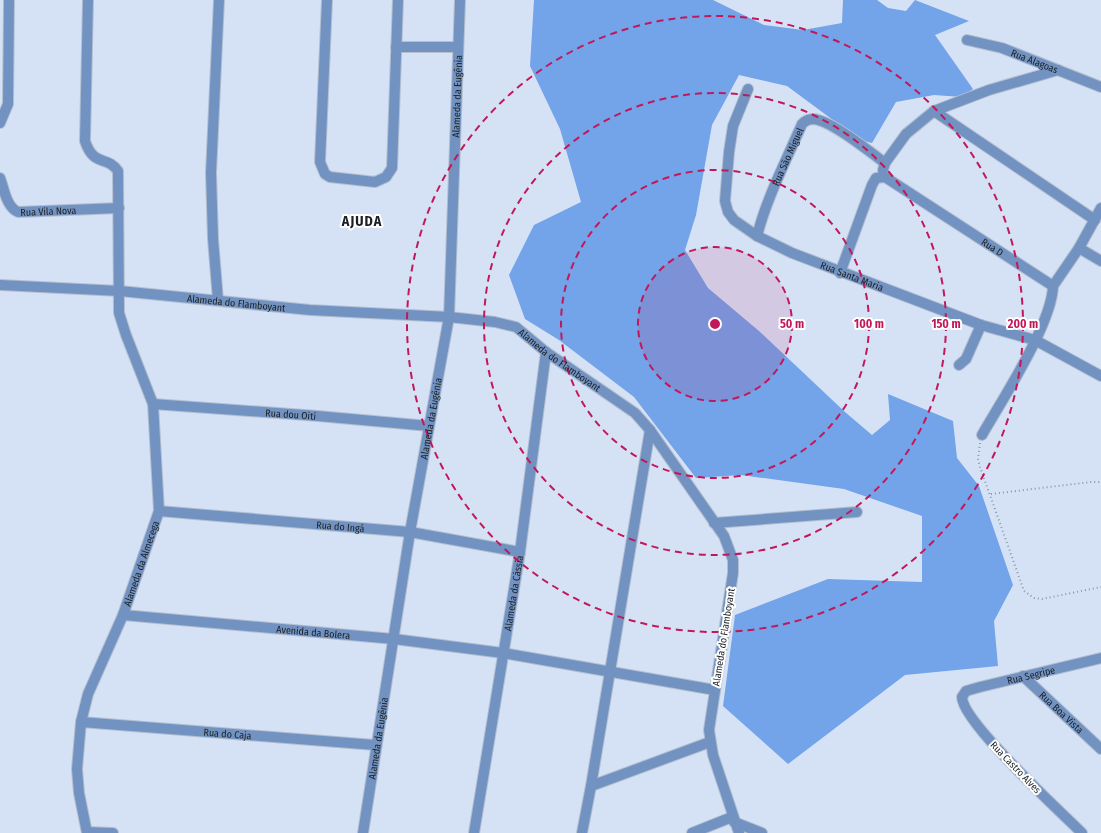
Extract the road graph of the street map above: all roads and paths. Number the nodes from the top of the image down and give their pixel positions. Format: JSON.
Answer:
{"nodes":[{"id":1,"x":8,"y":0,"type":"edge"},
{"id":2,"x":88,"y":0,"type":"edge"},
{"id":3,"x":220,"y":0,"type":"edge"},
{"id":4,"x":327,"y":0,"type":"edge"},
{"id":5,"x":398,"y":0,"type":"edge"},
{"id":6,"x":460,"y":0,"type":"edge"},
{"id":7,"x":967,"y":40,"type":"dead end"},
{"id":8,"x":396,"y":46,"type":"junction"},
{"id":9,"x":458,"y":47,"type":"junction"},
{"id":10,"x":1058,"y":70,"type":"junction"},
{"id":11,"x":1101,"y":87,"type":"edge"},
{"id":12,"x":748,"y":89,"type":"dead end"},
{"id":13,"x":934,"y":111,"type":"junction"},
{"id":14,"x":0,"y":123,"type":"edge"},
{"id":15,"x":885,"y":164,"type":"junction"},
{"id":16,"x":881,"y":177,"type":"junction"},
{"id":17,"x":0,"y":178,"type":"edge"},
{"id":18,"x":119,"y":208,"type":"junction"},
{"id":19,"x":1101,"y":208,"type":"edge"},
{"id":20,"x":1095,"y":220,"type":"junction"},
{"id":21,"x":757,"y":236,"type":"junction"},
{"id":22,"x":1079,"y":248,"type":"junction"},
{"id":23,"x":1101,"y":261,"type":"edge"},
{"id":24,"x":840,"y":272,"type":"junction"},
{"id":25,"x":0,"y":285,"type":"edge"},
{"id":26,"x":1052,"y":286,"type":"junction"},
{"id":27,"x":120,"y":291,"type":"junction"},
{"id":28,"x":218,"y":300,"type":"junction"},
{"id":29,"x":449,"y":317,"type":"junction"},
{"id":30,"x":981,"y":326,"type":"junction"},
{"id":31,"x":1035,"y":340,"type":"junction"},
{"id":32,"x":546,"y":352,"type":"junction"},
{"id":33,"x":959,"y":365,"type":"dead end"},
{"id":34,"x":1101,"y":376,"type":"edge"},
{"id":35,"x":152,"y":404,"type":"junction"},
{"id":36,"x":429,"y":426,"type":"junction"},
{"id":37,"x":650,"y":430,"type":"junction"},
{"id":38,"x":982,"y":435,"type":"joint"},
{"id":39,"x":1101,"y":482,"type":"edge"},
{"id":40,"x":991,"y":494,"type":"junction"},
{"id":41,"x":159,"y":511,"type":"junction"},
{"id":42,"x":856,"y":512,"type":"dead end"},
{"id":43,"x":714,"y":523,"type":"junction"},
{"id":44,"x":410,"y":532,"type":"junction"},
{"id":45,"x":520,"y":552,"type":"junction"},
{"id":46,"x":1101,"y":586,"type":"edge"},
{"id":47,"x":123,"y":616,"type":"junction"},
{"id":48,"x":394,"y":639,"type":"junction"},
{"id":49,"x":503,"y":654,"type":"junction"},
{"id":50,"x":1101,"y":658,"type":"edge"},
{"id":51,"x":610,"y":672,"type":"junction"},
{"id":52,"x":1023,"y":676,"type":"junction"},
{"id":53,"x":715,"y":690,"type":"junction"},
{"id":54,"x":963,"y":694,"type":"joint"},
{"id":55,"x":80,"y":722,"type":"junction"},
{"id":56,"x":710,"y":742,"type":"junction"},
{"id":57,"x":375,"y":745,"type":"junction"},
{"id":58,"x":1101,"y":749,"type":"edge"},
{"id":59,"x":591,"y":786,"type":"junction"},
{"id":60,"x":733,"y":820,"type":"junction"},
{"id":61,"x":87,"y":832,"type":"edge"},
{"id":62,"x":113,"y":833,"type":"edge"},
{"id":63,"x":363,"y":833,"type":"edge"},
{"id":64,"x":474,"y":833,"type":"edge"},
{"id":65,"x":582,"y":833,"type":"edge"},
{"id":66,"x":692,"y":833,"type":"edge"},
{"id":67,"x":739,"y":833,"type":"edge"},
{"id":68,"x":762,"y":833,"type":"edge"},
{"id":69,"x":1082,"y":833,"type":"edge"}],
"edges":[{"from":1,"to":14,"type":"street"},
{"from":2,"to":18,"type":"street","name":"Alameda da Almecega"},
{"from":3,"to":28,"type":"street"},
{"from":4,"to":8,"type":"street"},
{"from":5,"to":8,"type":"street"},
{"from":6,"to":9,"type":"street","name":"Alameda da Eugênia"},
{"from":7,"to":10,"type":"street","name":"Rua Alagoas"},
{"from":8,"to":9,"type":"street"},
{"from":9,"to":29,"type":"street","name":"Alameda da Eugênia"},
{"from":10,"to":11,"type":"street","name":"Rua Alagoas"},
{"from":10,"to":13,"type":"street"},
{"from":12,"to":21,"type":"street","name":"Rua Santa Maria"},
{"from":13,"to":15,"type":"street"},
{"from":13,"to":20,"type":"street"},
{"from":15,"to":16,"type":"street"},
{"from":15,"to":21,"type":"street","name":"Rua São Miguel"},
{"from":16,"to":24,"type":"street"},
{"from":16,"to":26,"type":"street","name":"Rua D"},
{"from":17,"to":18,"type":"street","name":"Rua Vila Nova"},
{"from":18,"to":27,"type":"street","name":"Alameda da Almecega"},
{"from":19,"to":20,"type":"street"},
{"from":20,"to":22,"type":"street"},
{"from":21,"to":24,"type":"street","name":"Rua Santa Maria"},
{"from":22,"to":23,"type":"street"},
{"from":22,"to":26,"type":"street"},
{"from":24,"to":30,"type":"street","name":"Rua Santa Maria"},
{"from":25,"to":27,"type":"street","name":"Alameda do Flamboyant"},
{"from":26,"to":31,"type":"street"},
{"from":27,"to":28,"type":"street","name":"Alameda do Flamboyant"},
{"from":27,"to":35,"type":"street","name":"Alameda da Almecega"},
{"from":28,"to":29,"type":"street","name":"Alameda do Flamboyant"},
{"from":29,"to":32,"type":"street","name":"Alameda do Flamboyant"},
{"from":29,"to":36,"type":"street","name":"Alameda da Eugênia"},
{"from":30,"to":31,"type":"street","name":"Rua Santa Maria"},
{"from":30,"to":33,"type":"street"},
{"from":31,"to":34,"type":"street","name":"Rua Santa Maria"},
{"from":31,"to":38,"type":"street"},
{"from":32,"to":37,"type":"street","name":"Alameda do Flamboyant"},
{"from":32,"to":45,"type":"street","name":"Alameda da Cássia"},
{"from":35,"to":36,"type":"street","name":"Rua dou Oiti"},
{"from":35,"to":41,"type":"street","name":"Alameda da Almecega"},
{"from":36,"to":44,"type":"street","name":"Alameda da Eugênia"},
{"from":37,"to":43,"type":"street","name":"Alameda do Flamboyant"},
{"from":37,"to":51,"type":"street"},
{"from":38,"to":40,"type":"path"},
{"from":39,"to":40,"type":"path"},
{"from":40,"to":46,"type":"path"},
{"from":41,"to":44,"type":"street","name":"Rua do Ingá"},
{"from":41,"to":47,"type":"street","name":"Alameda da Almecega"},
{"from":42,"to":43,"type":"street"},
{"from":43,"to":53,"type":"street","name":"Alameda do Flamboyant"},
{"from":44,"to":45,"type":"street","name":"Rua do Ingá"},
{"from":44,"to":48,"type":"street","name":"Alameda da Eugênia"},
{"from":45,"to":49,"type":"street","name":"Alameda da Cássia"},
{"from":47,"to":48,"type":"street","name":"Avenida da Bolera"},
{"from":47,"to":55,"type":"street","name":"Alameda da Almecega"},
{"from":48,"to":49,"type":"street","name":"Avenida da Bolera"},
{"from":48,"to":57,"type":"street","name":"Alameda da Eugênia"},
{"from":49,"to":51,"type":"street","name":"Avenida da Bolera"},
{"from":49,"to":64,"type":"street","name":"Alameda da Cássia"},
{"from":50,"to":52,"type":"street","name":"Rua Segripe"},
{"from":51,"to":53,"type":"street","name":"Avenida da Bolera"},
{"from":51,"to":59,"type":"street"},
{"from":52,"to":54,"type":"street","name":"Rua Segripe"},
{"from":52,"to":58,"type":"street","name":"Rua Boa Vista"},
{"from":53,"to":56,"type":"street","name":"Alameda do Flamboyant"},
{"from":54,"to":69,"type":"street","name":"Rua Castro Alves"},
{"from":55,"to":57,"type":"street","name":"Rua do Caja"},
{"from":55,"to":61,"type":"street","name":"Alameda da Almecega"},
{"from":56,"to":59,"type":"street"},
{"from":56,"to":60,"type":"street","name":"Alameda do Flamboyant"},
{"from":57,"to":63,"type":"street","name":"Alameda da Eugênia"},
{"from":59,"to":65,"type":"street"},
{"from":60,"to":66,"type":"street"},
{"from":60,"to":67,"type":"street","name":"Alameda do Flamboyant"},
{"from":60,"to":68,"type":"street"},
{"from":61,"to":62,"type":"street"}]}
